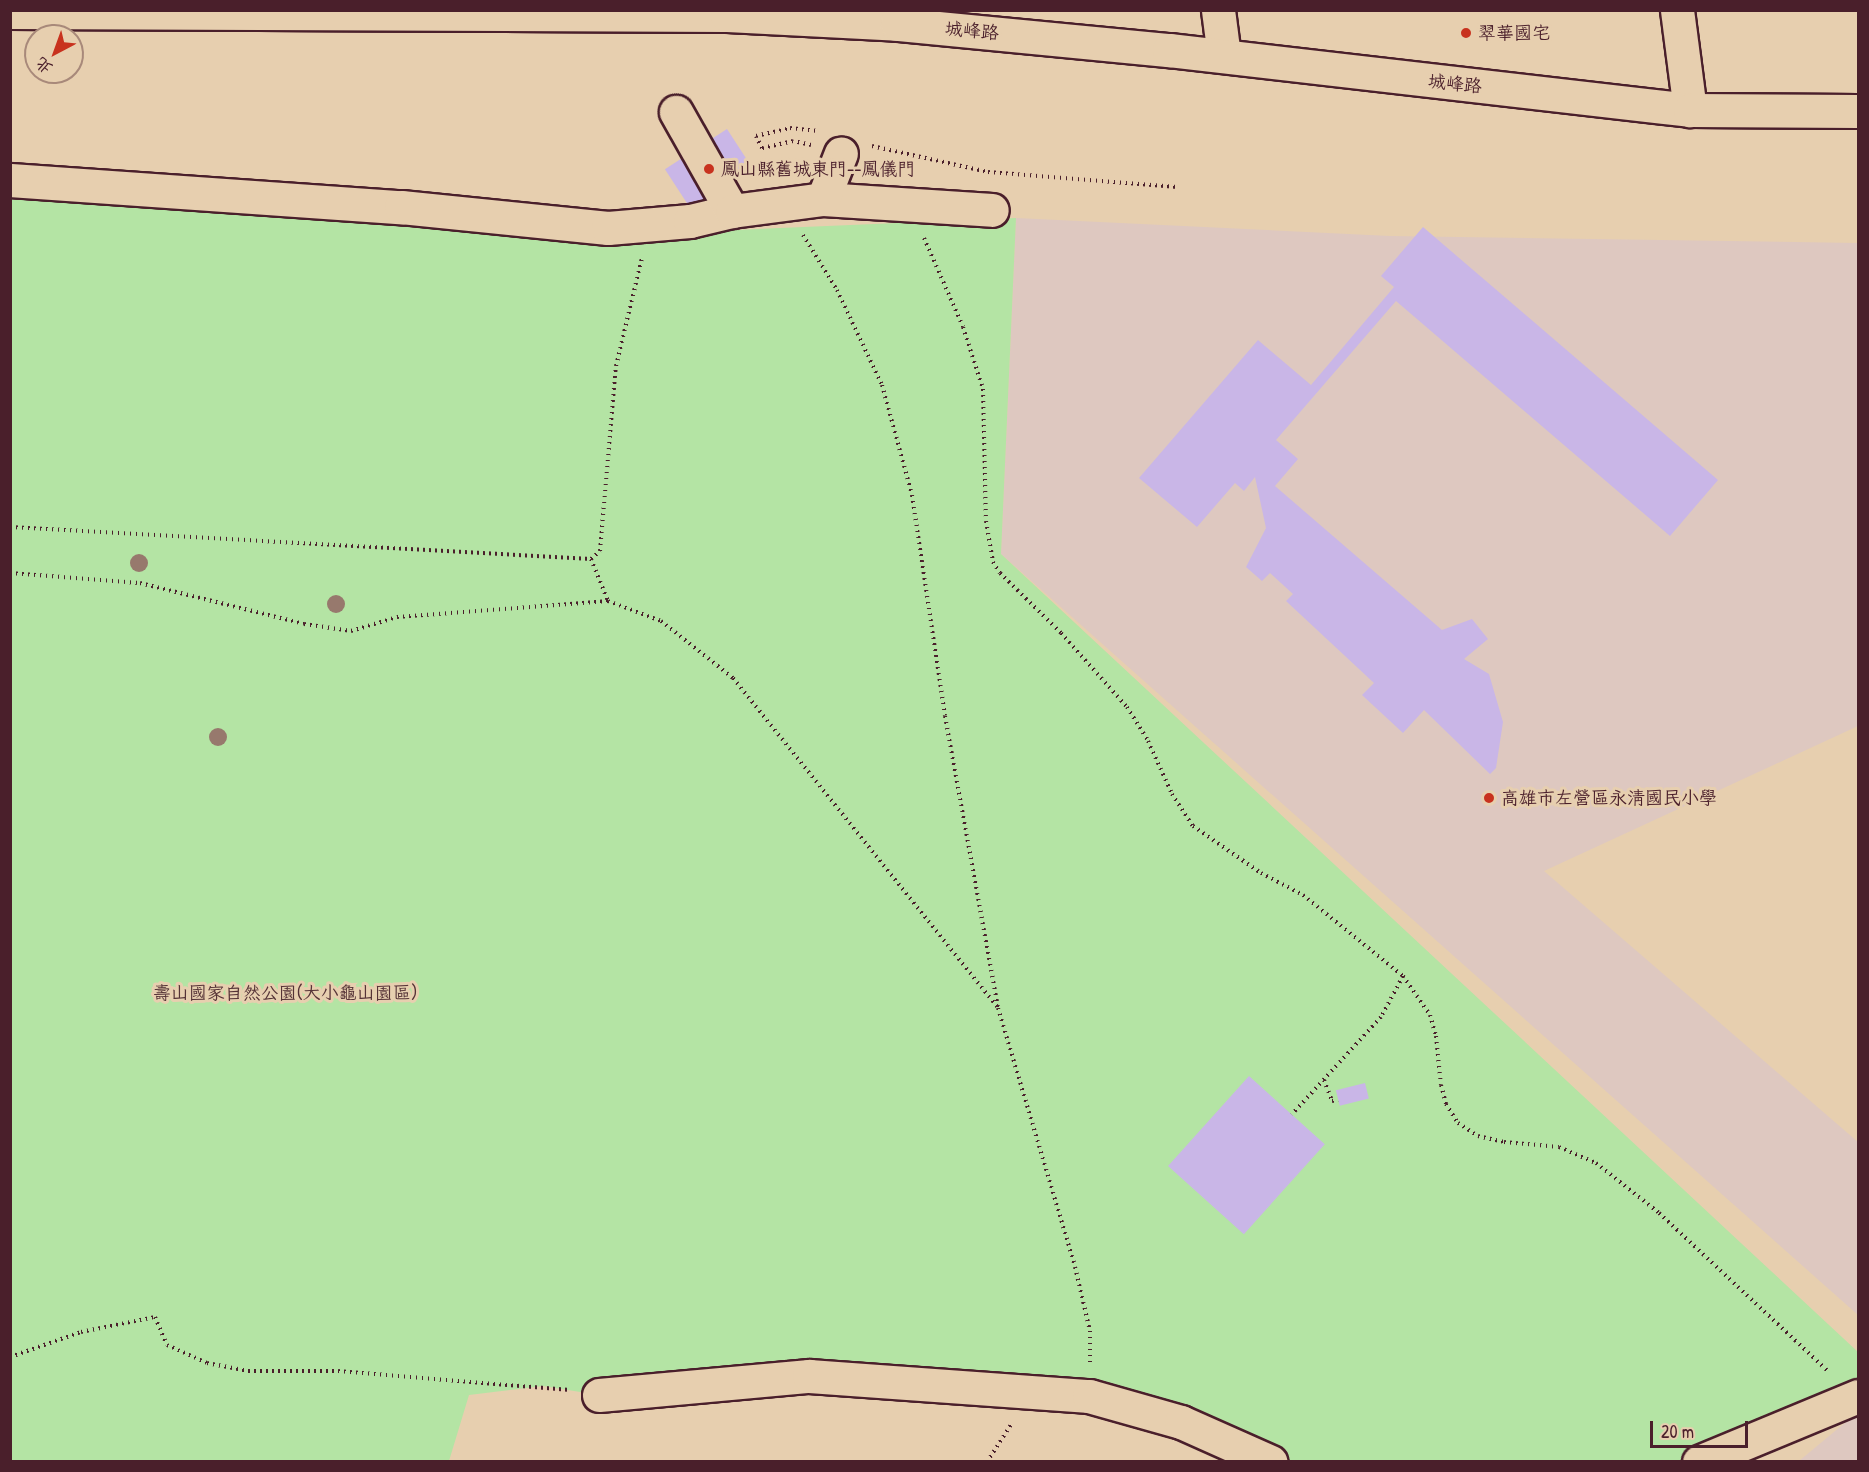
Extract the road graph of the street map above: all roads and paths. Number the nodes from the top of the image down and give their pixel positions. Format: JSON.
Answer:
{"nodes":[{"id":1,"x":1218,"y":10,"type":"edge"},
{"id":2,"x":1677,"y":10,"type":"edge"},
{"id":3,"x":10,"y":12,"type":"edge"},
{"id":4,"x":666,"y":13,"type":"edge"},
{"id":5,"x":1224,"y":57,"type":"junction"},
{"id":6,"x":1690,"y":110,"type":"junction"},
{"id":7,"x":1858,"y":111,"type":"edge"},
{"id":8,"x":684,"y":126,"type":"dead end"},
{"id":9,"x":838,"y":144,"type":"junction"},
{"id":10,"x":10,"y":180,"type":"edge"},
{"id":11,"x":1177,"y":187,"type":"dead end"},
{"id":12,"x":823,"y":199,"type":"junction"},
{"id":13,"x":902,"y":205,"type":"junction"},
{"id":14,"x":992,"y":210,"type":"dead end"},
{"id":15,"x":732,"y":211,"type":"junction"},
{"id":16,"x":640,"y":224,"type":"junction"},
{"id":17,"x":802,"y":234,"type":"dead end"},
{"id":18,"x":10,"y":527,"type":"edge"},
{"id":19,"x":591,"y":559,"type":"junction"},
{"id":20,"x":10,"y":573,"type":"edge"},
{"id":21,"x":608,"y":601,"type":"junction"},
{"id":22,"x":1403,"y":976,"type":"junction"},
{"id":23,"x":998,"y":1008,"type":"junction"},
{"id":24,"x":1324,"y":1080,"type":"junction"},
{"id":25,"x":1338,"y":1100,"type":"dead end"},
{"id":26,"x":1292,"y":1114,"type":"dead end"},
{"id":27,"x":10,"y":1357,"type":"edge"},
{"id":28,"x":599,"y":1395,"type":"joint"},
{"id":29,"x":1089,"y":1396,"type":"junction"},
{"id":30,"x":1857,"y":1397,"type":"edge"},
{"id":31,"x":1259,"y":1455,"type":"edge"},
{"id":32,"x":1699,"y":1461,"type":"edge"}],
"edges":[{"from":1,"to":5,"type":"street"},
{"from":2,"to":6,"type":"street"},
{"from":3,"to":4,"type":"street","name":"城峰路"},
{"from":4,"to":5,"type":"street","name":"城峰路"},
{"from":5,"to":6,"type":"street","name":"城峰路"},
{"from":6,"to":7,"type":"street","name":"城峰路"},
{"from":8,"to":15,"type":"street"},
{"from":9,"to":9,"type":"path"},
{"from":9,"to":11,"type":"path"},
{"from":9,"to":12,"type":"street"},
{"from":10,"to":16,"type":"street"},
{"from":12,"to":13,"type":"street"},
{"from":12,"to":15,"type":"street"},
{"from":13,"to":14,"type":"street"},
{"from":13,"to":22,"type":"path"},
{"from":15,"to":16,"type":"street"},
{"from":16,"to":19,"type":"path"},
{"from":17,"to":23,"type":"path"},
{"from":18,"to":19,"type":"path"},
{"from":19,"to":21,"type":"path"},
{"from":20,"to":21,"type":"path"},
{"from":21,"to":23,"type":"path"},
{"from":22,"to":24,"type":"path"},
{"from":22,"to":30,"type":"path"},
{"from":23,"to":29,"type":"path"},
{"from":24,"to":25,"type":"path"},
{"from":24,"to":26,"type":"path"},
{"from":27,"to":28,"type":"path"},
{"from":28,"to":29,"type":"street"},
{"from":29,"to":31,"type":"street"},
{"from":30,"to":32,"type":"street"}]}
